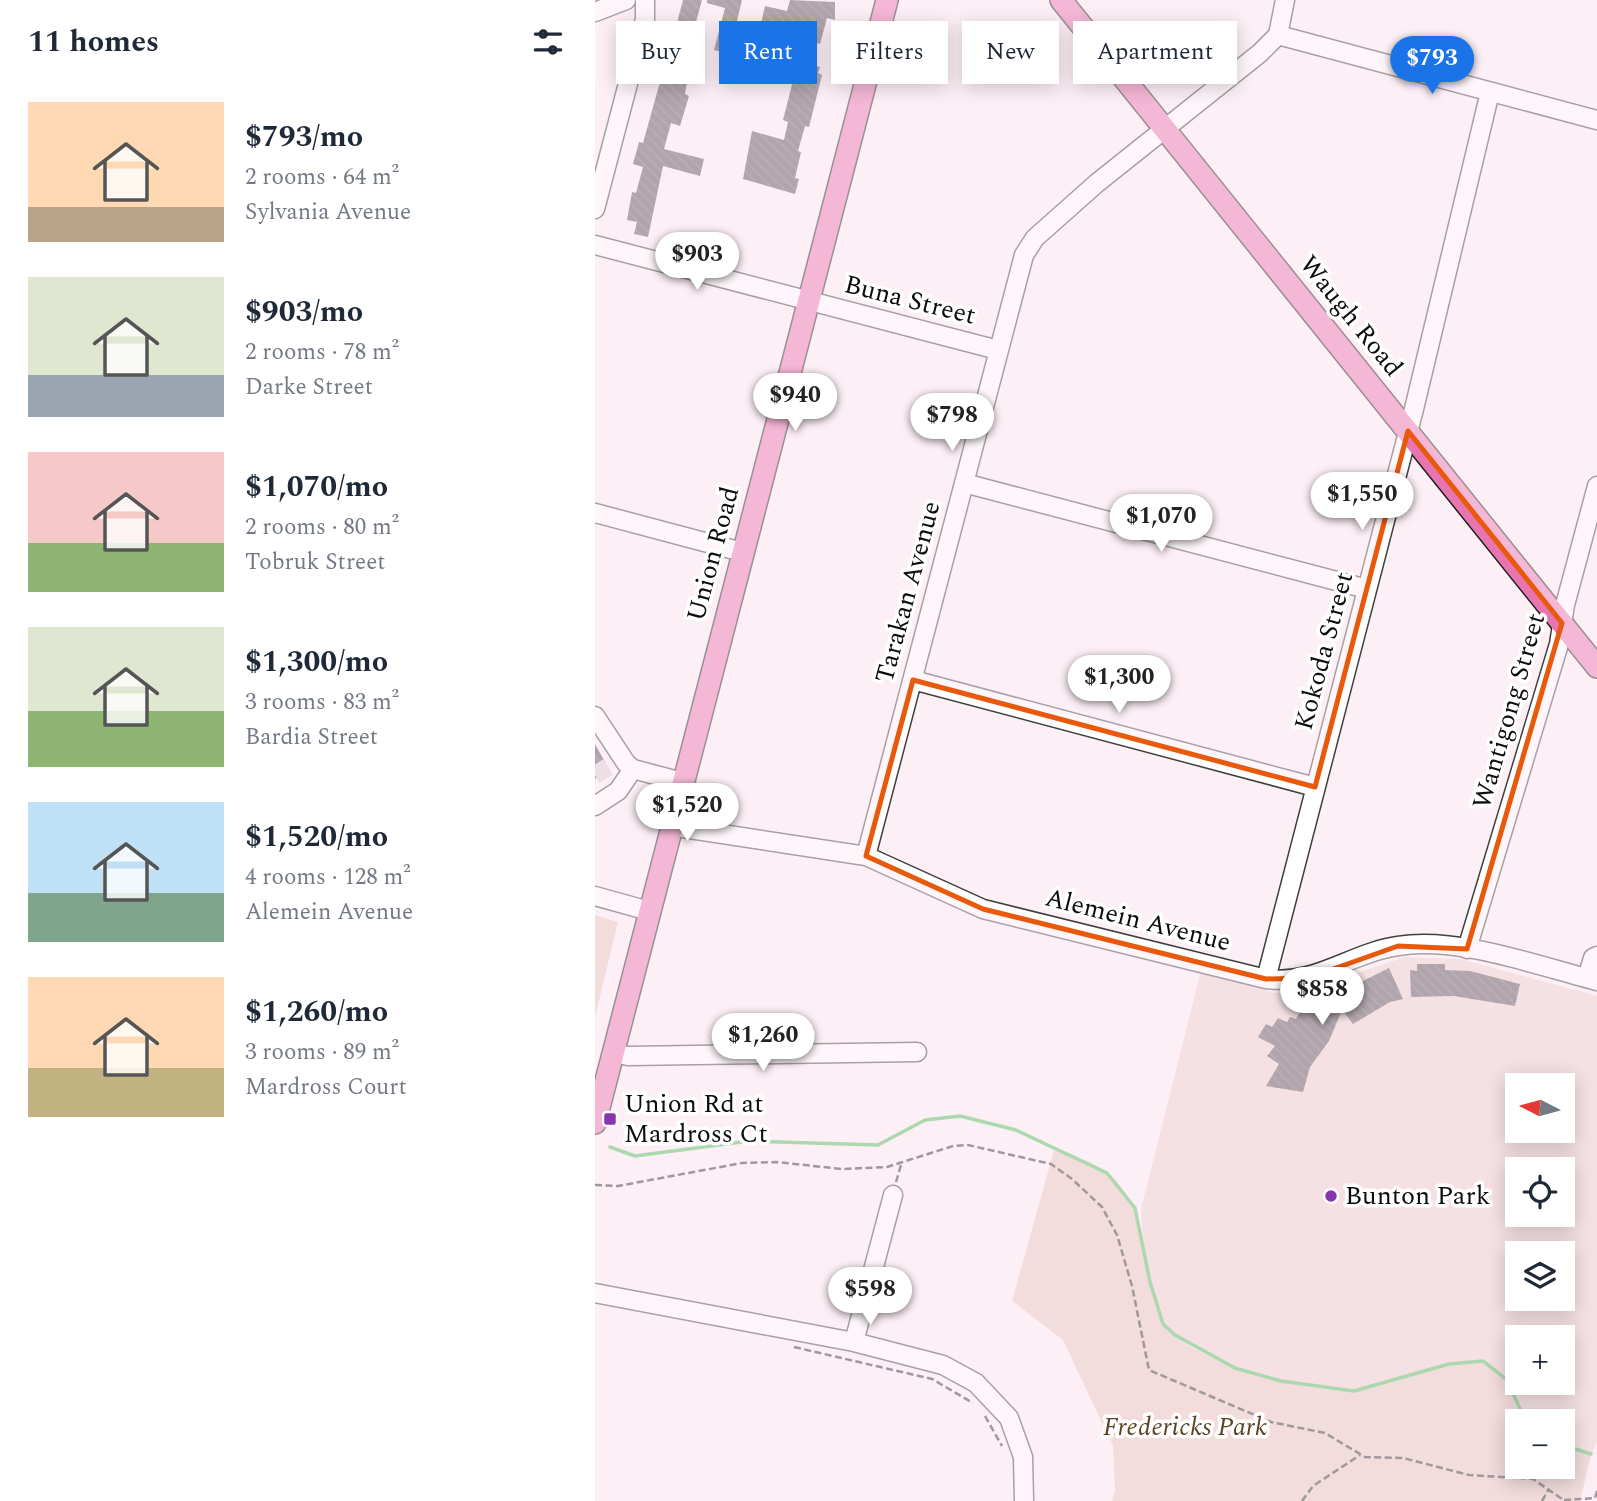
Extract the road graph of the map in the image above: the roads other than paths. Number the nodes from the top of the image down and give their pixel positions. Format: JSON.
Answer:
{"nodes":[{"id":1,"x":626,"y":0,"type":"edge"},
{"id":2,"x":645,"y":0,"type":"edge"},
{"id":3,"x":887,"y":0,"type":"edge"},
{"id":4,"x":1062,"y":0,"type":"edge"},
{"id":5,"x":1285,"y":0,"type":"edge"},
{"id":6,"x":595,"y":12,"type":"edge"},
{"id":7,"x":1278,"y":35,"type":"junction"},
{"id":8,"x":1490,"y":92,"type":"junction"},
{"id":9,"x":1597,"y":120,"type":"edge"},
{"id":10,"x":1165,"y":129,"type":"junction"},
{"id":11,"x":595,"y":209,"type":"edge"},
{"id":12,"x":595,"y":245,"type":"edge"},
{"id":13,"x":808,"y":302,"type":"junction"},
{"id":14,"x":998,"y":350,"type":"junction"},
{"id":15,"x":1408,"y":431,"type":"junction"},
{"id":16,"x":964,"y":483,"type":"junction"},
{"id":17,"x":1597,"y":486,"type":"edge"},
{"id":18,"x":595,"y":513,"type":"edge"},
{"id":19,"x":742,"y":552,"type":"junction"},
{"id":20,"x":1367,"y":589,"type":"junction"},
{"id":21,"x":1562,"y":623,"type":"junction"},
{"id":22,"x":1597,"y":667,"type":"edge"},
{"id":23,"x":913,"y":680,"type":"junction"},
{"id":24,"x":595,"y":716,"type":"edge"},
{"id":25,"x":622,"y":766,"type":"junction"},
{"id":26,"x":681,"y":782,"type":"junction"},
{"id":27,"x":1315,"y":787,"type":"junction"},
{"id":28,"x":597,"y":801,"type":"edge"},
{"id":29,"x":670,"y":825,"type":"junction"},
{"id":30,"x":866,"y":856,"type":"junction"},
{"id":31,"x":595,"y":896,"type":"edge"},
{"id":32,"x":649,"y":911,"type":"junction"},
{"id":33,"x":1467,"y":949,"type":"junction"},
{"id":34,"x":1597,"y":956,"type":"edge"},
{"id":35,"x":1265,"y":979,"type":"junction"},
{"id":36,"x":1592,"y":979,"type":"edge"},
{"id":37,"x":917,"y":1052,"type":"dead end"},
{"id":38,"x":613,"y":1054,"type":"junction"},
{"id":39,"x":595,"y":1123,"type":"edge"},
{"id":40,"x":893,"y":1195,"type":"dead end"},
{"id":41,"x":595,"y":1293,"type":"edge"},
{"id":42,"x":854,"y":1342,"type":"junction"},
{"id":43,"x":1024,"y":1501,"type":"edge"}],
"edges":[{"from":1,"to":6,"type":"street"},
{"from":2,"to":11,"type":"street"},
{"from":3,"to":13,"type":"main road","name":"Union Road"},
{"from":4,"to":10,"type":"main road","name":"Waugh Road"},
{"from":5,"to":7,"type":"street"},
{"from":7,"to":8,"type":"street"},
{"from":7,"to":10,"type":"street","name":"Tarakan Avenue"},
{"from":8,"to":9,"type":"street"},
{"from":8,"to":15,"type":"street","name":"Kokoda Street"},
{"from":10,"to":14,"type":"street","name":"Tarakan Avenue"},
{"from":10,"to":15,"type":"main road","name":"Waugh Road"},
{"from":12,"to":13,"type":"street","name":"Buna Street"},
{"from":13,"to":14,"type":"street","name":"Buna Street"},
{"from":13,"to":19,"type":"main road","name":"Union Road"},
{"from":14,"to":16,"type":"street","name":"Tarakan Avenue"},
{"from":15,"to":20,"type":"street","name":"Kokoda Street"},
{"from":15,"to":21,"type":"main road","name":"Waugh Road"},
{"from":16,"to":20,"type":"street"},
{"from":16,"to":23,"type":"street","name":"Tarakan Avenue"},
{"from":17,"to":21,"type":"street","name":"Wantigong Street"},
{"from":18,"to":19,"type":"street"},
{"from":19,"to":26,"type":"main road","name":"Union Road"},
{"from":20,"to":27,"type":"street","name":"Kokoda Street"},
{"from":21,"to":22,"type":"main road","name":"Waugh Road"},
{"from":21,"to":33,"type":"street","name":"Wantigong Street"},
{"from":23,"to":27,"type":"street"},
{"from":23,"to":30,"type":"street","name":"Tarakan Avenue"},
{"from":24,"to":25,"type":"street"},
{"from":25,"to":26,"type":"street"},
{"from":25,"to":28,"type":"street"},
{"from":26,"to":29,"type":"main road","name":"Union Road"},
{"from":27,"to":35,"type":"street","name":"Kokoda Street"},
{"from":29,"to":30,"type":"street","name":"Alemein Avenue"},
{"from":29,"to":32,"type":"main road","name":"Union Road"},
{"from":30,"to":35,"type":"street","name":"Alemein Avenue"},
{"from":31,"to":32,"type":"street"},
{"from":32,"to":38,"type":"main road","name":"Union Road"},
{"from":33,"to":35,"type":"street","name":"Alemein Avenue"},
{"from":33,"to":36,"type":"street","name":"Alemein Avenue"},
{"from":34,"to":36,"type":"street"},
{"from":37,"to":38,"type":"street"},
{"from":38,"to":39,"type":"main road","name":"Union Road"},
{"from":40,"to":42,"type":"street"},
{"from":41,"to":42,"type":"street"},
{"from":42,"to":43,"type":"street"}]}
